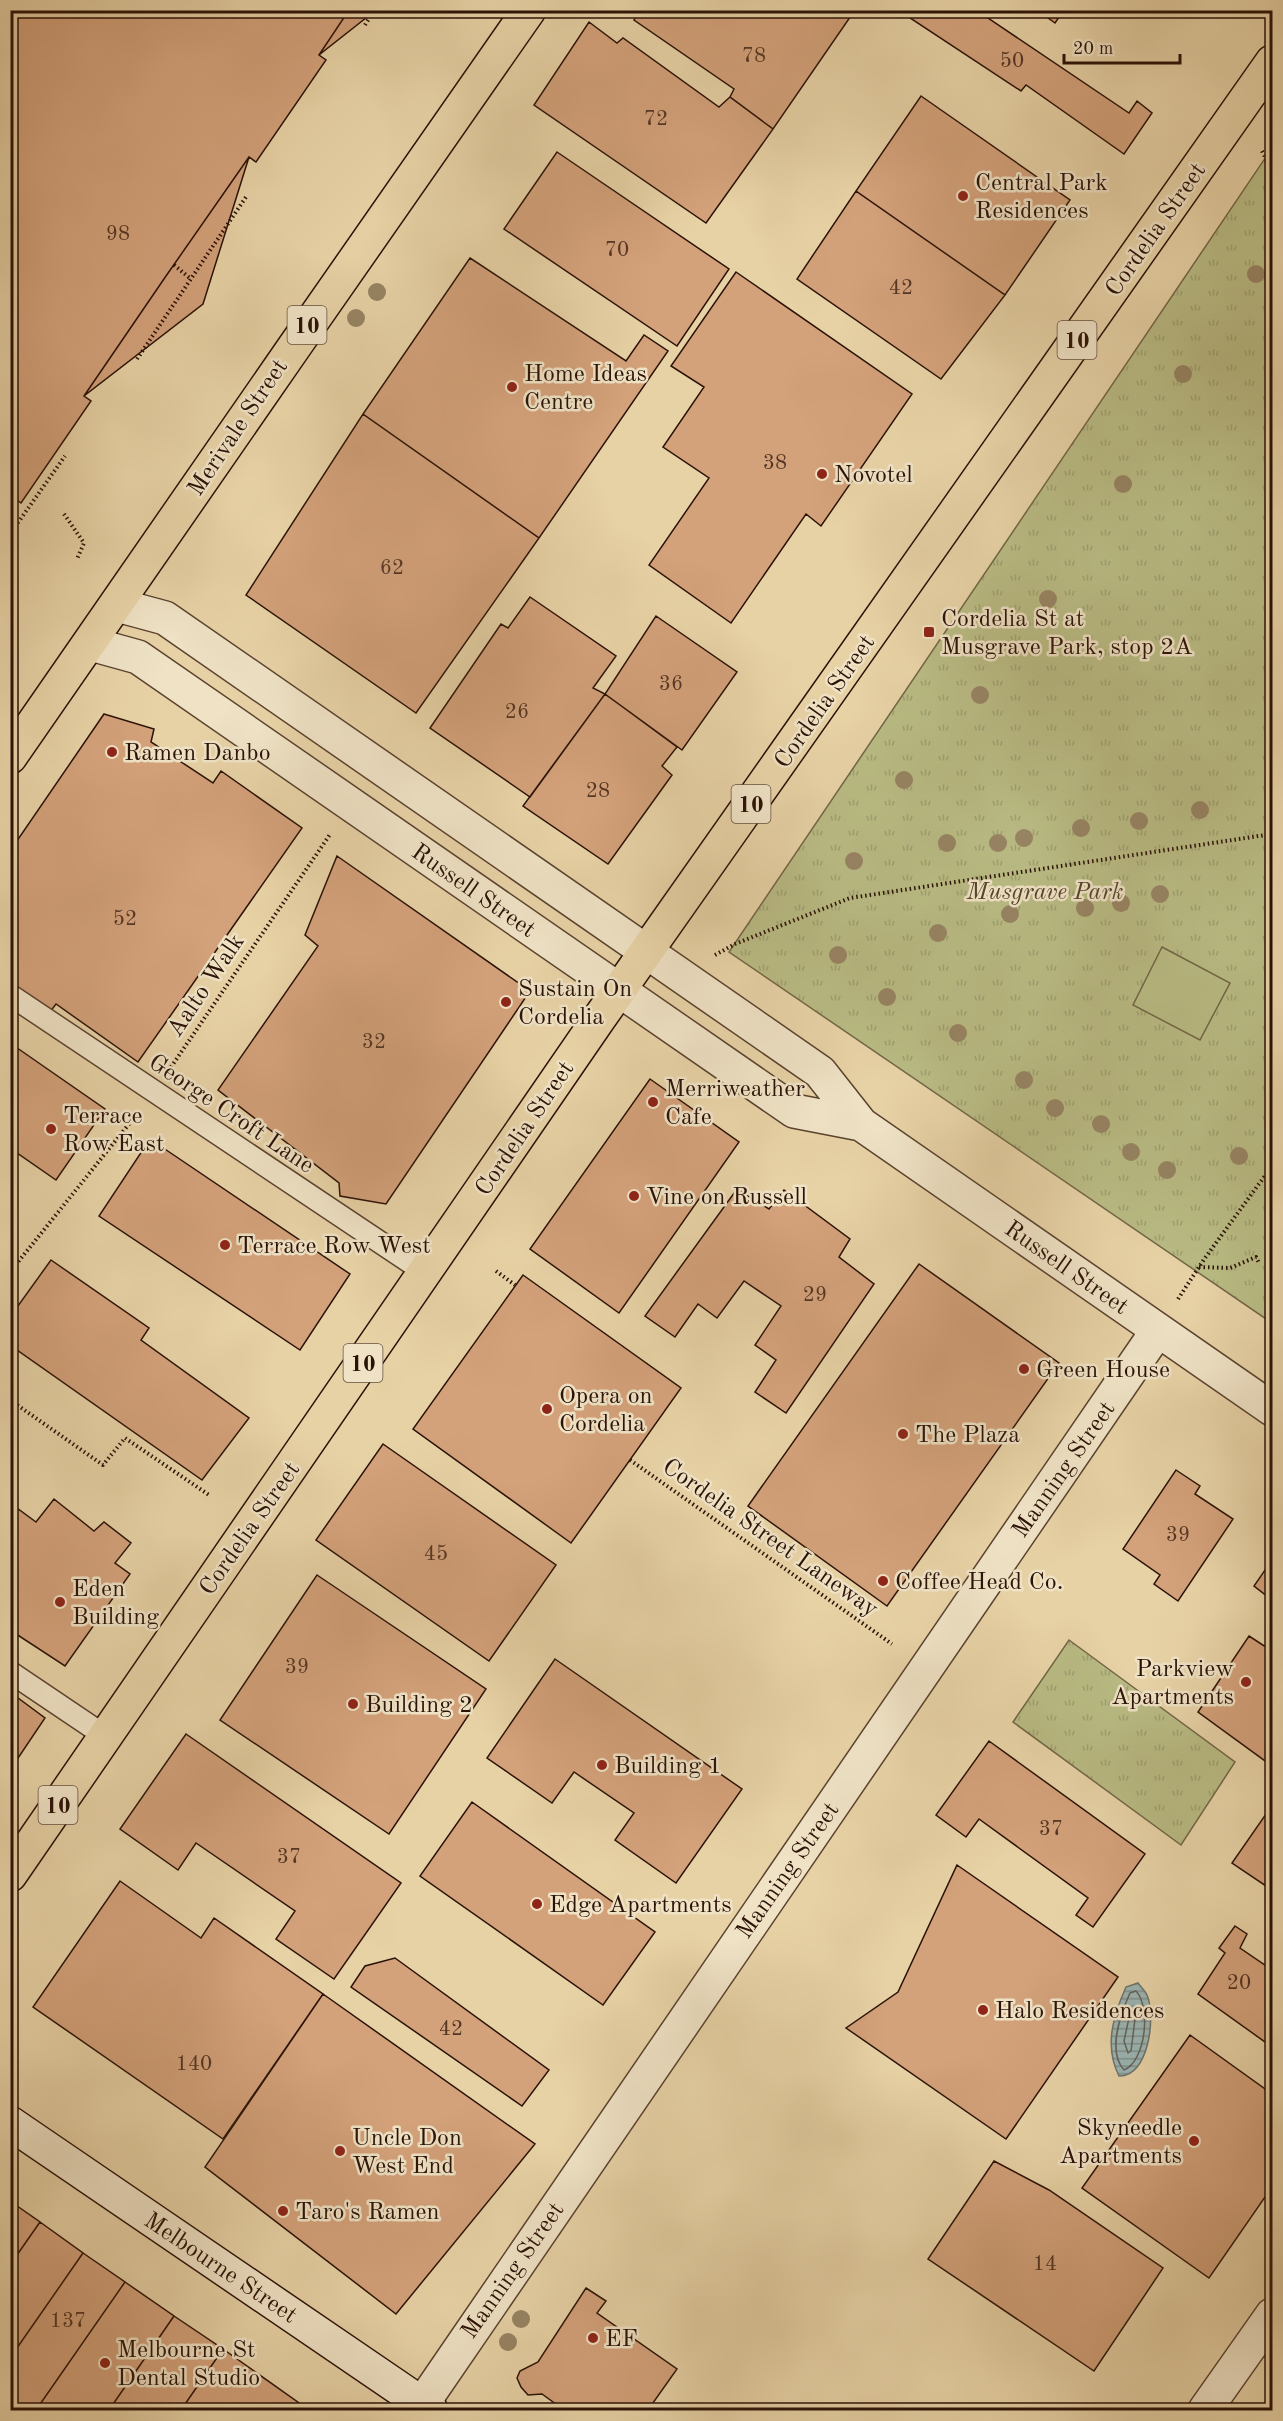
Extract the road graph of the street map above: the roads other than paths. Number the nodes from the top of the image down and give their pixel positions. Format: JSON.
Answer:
{"nodes":[{"id":1,"x":529,"y":10,"type":"edge"},
{"id":2,"x":1272,"y":62,"type":"edge"},
{"id":3,"x":117,"y":605,"type":"junction"},
{"id":4,"x":91,"y":644,"type":"junction"},
{"id":5,"x":10,"y":757,"type":"edge"},
{"id":6,"x":648,"y":952,"type":"junction"},
{"id":7,"x":620,"y":989,"type":"junction"},
{"id":8,"x":10,"y":995,"type":"edge"},
{"id":9,"x":861,"y":1124,"type":"junction"},
{"id":10,"x":426,"y":1273,"type":"junction"},
{"id":11,"x":1158,"y":1330,"type":"junction"},
{"id":12,"x":1272,"y":1409,"type":"edge"},
{"id":13,"x":10,"y":1672,"type":"edge"},
{"id":14,"x":105,"y":1736,"type":"junction"},
{"id":15,"x":10,"y":1875,"type":"edge"},
{"id":16,"x":10,"y":2124,"type":"edge"},
{"id":17,"x":1272,"y":2315,"type":"edge"},
{"id":18,"x":424,"y":2408,"type":"edge"},
{"id":19,"x":1205,"y":2410,"type":"edge"}],
"edges":[{"from":1,"to":3,"type":"main road","name":"Merivale Street","number":"10"},
{"from":2,"to":6,"type":"main road","name":"Cordelia Street","number":"10"},
{"from":3,"to":4,"type":"main road","name":"Merivale Street","number":"10"},
{"from":3,"to":6,"type":"street","name":"Russell Street"},
{"from":4,"to":5,"type":"main road","name":"Merivale Street","number":"10"},
{"from":4,"to":7,"type":"street","name":"Russell Street"},
{"from":6,"to":7,"type":"main road","name":"Cordelia Street","number":"10"},
{"from":6,"to":9,"type":"street","name":"Russell Street"},
{"from":7,"to":9,"type":"street","name":"Russell Street"},
{"from":7,"to":10,"type":"main road","name":"Cordelia Street","number":"10"},
{"from":8,"to":10,"type":"lane","name":"George Croft Lane"},
{"from":9,"to":11,"type":"street","name":"Russell Street"},
{"from":10,"to":14,"type":"main road","name":"Cordelia Street","number":"10"},
{"from":11,"to":12,"type":"street","name":"Russell Street"},
{"from":11,"to":18,"type":"street","name":"Manning Street"},
{"from":13,"to":14,"type":"lane"},
{"from":14,"to":15,"type":"main road","name":"Cordelia Street","number":"10"},
{"from":16,"to":18,"type":"street","name":"Melbourne Street"},
{"from":17,"to":19,"type":"street"}]}
